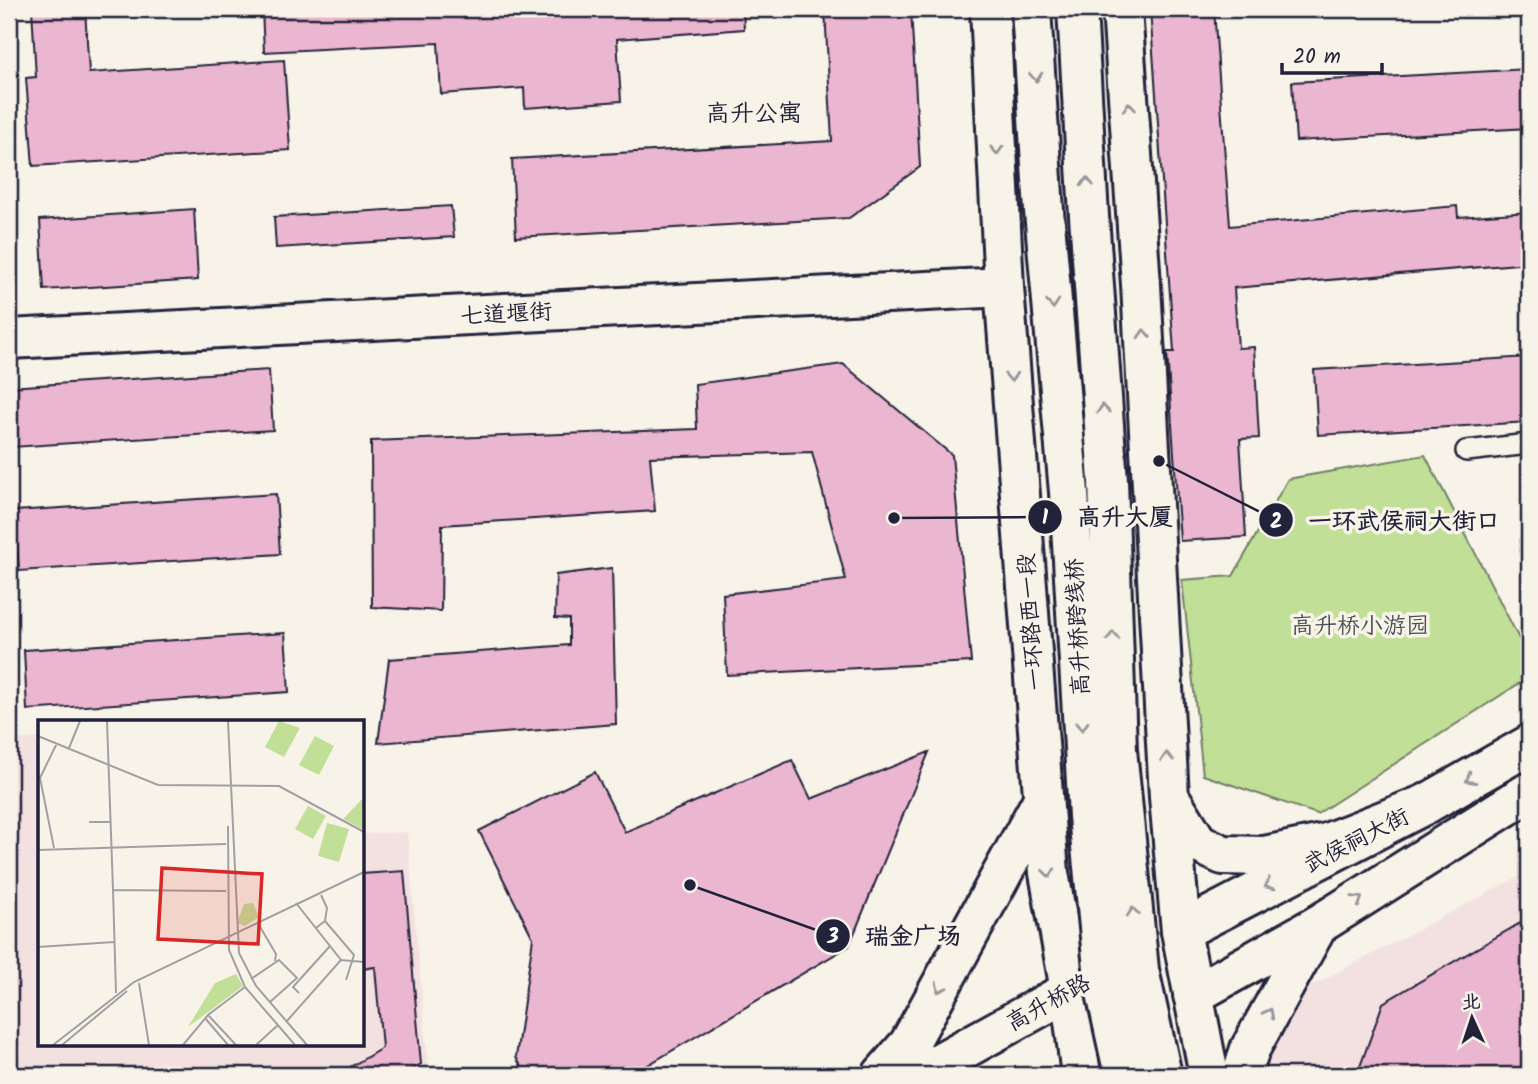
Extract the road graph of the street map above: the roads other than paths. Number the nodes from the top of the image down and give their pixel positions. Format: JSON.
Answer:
{"nodes":[{"id":1,"x":990,"y":9,"type":"edge"},
{"id":2,"x":1031,"y":9,"type":"edge"},
{"id":3,"x":1077,"y":9,"type":"edge"},
{"id":4,"x":1122,"y":9,"type":"edge"},
{"id":5,"x":1004,"y":287,"type":"junction"},
{"id":6,"x":9,"y":339,"type":"edge"},
{"id":7,"x":1529,"y":444,"type":"edge"},
{"id":8,"x":1466,"y":452,"type":"dead end"},
{"id":9,"x":1529,"y":745,"type":"edge"},
{"id":10,"x":1529,"y":792,"type":"edge"},
{"id":11,"x":1169,"y":797,"type":"junction"},
{"id":12,"x":1043,"y":799,"type":"junction"},
{"id":13,"x":1426,"y":804,"type":"junction"},
{"id":14,"x":1318,"y":925,"type":"junction"},
{"id":15,"x":1181,"y":931,"type":"junction"},
{"id":16,"x":1070,"y":990,"type":"junction"},
{"id":17,"x":1193,"y":995,"type":"junction"},
{"id":18,"x":1074,"y":1072,"type":"edge"},
{"id":19,"x":882,"y":1075,"type":"edge"},
{"id":20,"x":917,"y":1075,"type":"edge"},
{"id":21,"x":1124,"y":1075,"type":"edge"},
{"id":22,"x":1162,"y":1075,"type":"edge"},
{"id":23,"x":1209,"y":1075,"type":"edge"},
{"id":24,"x":1242,"y":1075,"type":"edge"}],
"edges":[{"from":1,"to":5,"type":"main road","name":"一环路西一段","one_way":true},
{"from":2,"to":21,"type":"main road","name":"高升桥跨线桥","one_way":true,"bridge":true},
{"from":22,"to":3,"type":"main road","name":"高升桥跨线桥","one_way":true,"bridge":true},
{"from":11,"to":4,"type":"main road","one_way":true},
{"from":5,"to":6,"type":"main road","name":"七道堰街"},
{"from":5,"to":12,"type":"main road","name":"一环路西一段","one_way":true},
{"from":7,"to":8,"type":"lane"},
{"from":9,"to":13,"type":"main road","name":"武侯祠大街","one_way":true},
{"from":14,"to":10,"type":"main road","name":"武侯祠大街","one_way":true},
{"from":11,"to":13,"type":"main road"},
{"from":11,"to":15,"type":"main road"},
{"from":12,"to":16,"type":"main road","name":"一环路西一段","one_way":true},
{"from":12,"to":19,"type":"main road","one_way":true},
{"from":13,"to":15,"type":"main road","name":"武侯祠大街","one_way":true},
{"from":14,"to":17,"type":"main road","name":"武侯祠大街"},
{"from":24,"to":14,"type":"main road","one_way":true},
{"from":15,"to":16,"type":"main road","name":"高升桥路"},
{"from":15,"to":17,"type":"main road"},
{"from":16,"to":18,"type":"main road","name":"一环路西一段"},
{"from":16,"to":20,"type":"main road","name":"高升桥路"},
{"from":17,"to":18,"type":"main road"},
{"from":17,"to":23,"type":"main road"}]}
